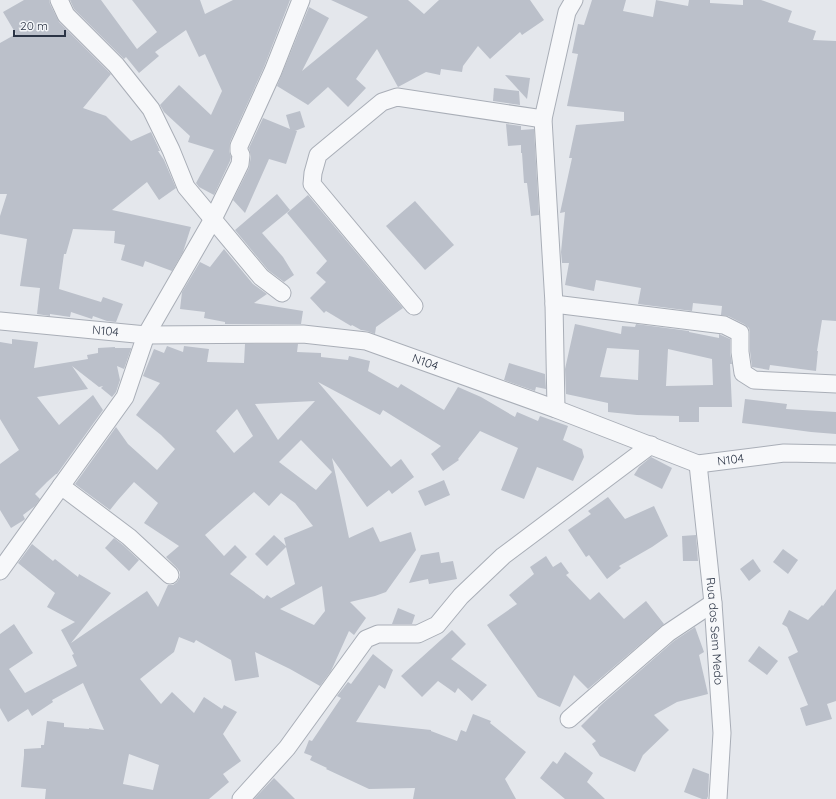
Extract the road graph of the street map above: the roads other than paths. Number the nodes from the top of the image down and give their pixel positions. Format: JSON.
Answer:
{"nodes":[{"id":1,"x":59,"y":0,"type":"edge"},
{"id":2,"x":301,"y":0,"type":"edge"},
{"id":3,"x":566,"y":4,"type":"edge"},
{"id":4,"x":543,"y":119,"type":"junction"},
{"id":5,"x":214,"y":219,"type":"junction"},
{"id":6,"x":282,"y":293,"type":"dead end"},
{"id":7,"x":554,"y":304,"type":"junction"},
{"id":8,"x":414,"y":306,"type":"dead end"},
{"id":9,"x":0,"y":321,"type":"edge"},
{"id":10,"x":146,"y":335,"type":"junction"},
{"id":11,"x":836,"y":384,"type":"edge"},
{"id":12,"x":556,"y":409,"type":"junction"},
{"id":13,"x":651,"y":445,"type":"junction"},
{"id":14,"x":836,"y":454,"type":"edge"},
{"id":15,"x":698,"y":464,"type":"junction"},
{"id":16,"x":61,"y":486,"type":"junction"},
{"id":17,"x":0,"y":571,"type":"edge"},
{"id":18,"x":170,"y":575,"type":"dead end"},
{"id":19,"x":712,"y":603,"type":"junction"},
{"id":20,"x":569,"y":719,"type":"dead end"},
{"id":21,"x":241,"y":799,"type":"edge"},
{"id":22,"x":718,"y":799,"type":"edge"}],
"edges":[{"from":1,"to":5,"type":"street"},
{"from":2,"to":5,"type":"street"},
{"from":3,"to":4,"type":"street"},
{"from":4,"to":7,"type":"street"},
{"from":4,"to":8,"type":"street"},
{"from":5,"to":6,"type":"street"},
{"from":5,"to":10,"type":"street"},
{"from":7,"to":11,"type":"street"},
{"from":7,"to":12,"type":"street"},
{"from":9,"to":10,"type":"street","name":"N104","number":"N104"},
{"from":10,"to":12,"type":"street","name":"N104","number":"N104"},
{"from":10,"to":16,"type":"street"},
{"from":12,"to":13,"type":"street","name":"N104","number":"N104"},
{"from":13,"to":15,"type":"street","name":"N104","number":"N104"},
{"from":13,"to":21,"type":"street"},
{"from":14,"to":15,"type":"street","name":"N104","number":"N104"},
{"from":15,"to":19,"type":"street","name":"Rua dos Sem Medo"},
{"from":16,"to":17,"type":"street"},
{"from":16,"to":18,"type":"street"},
{"from":19,"to":20,"type":"street"},
{"from":19,"to":22,"type":"street","name":"Rua dos Sem Medo"}]}
